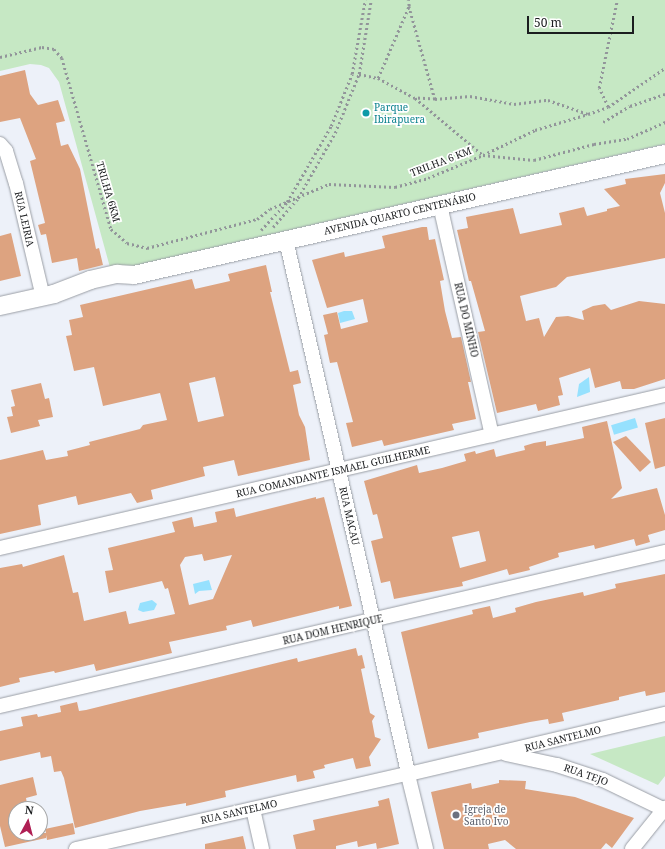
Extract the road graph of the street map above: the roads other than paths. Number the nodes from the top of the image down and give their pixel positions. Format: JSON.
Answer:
{"nodes":[{"id":1,"x":0,"y":144,"type":"edge"},
{"id":2,"x":665,"y":154,"type":"edge"},
{"id":3,"x":440,"y":205,"type":"junction"},
{"id":4,"x":286,"y":240,"type":"junction"},
{"id":5,"x":48,"y":295,"type":"junction"},
{"id":6,"x":0,"y":306,"type":"edge"},
{"id":7,"x":665,"y":394,"type":"edge"},
{"id":8,"x":492,"y":435,"type":"junction"},
{"id":9,"x":338,"y":470,"type":"junction"},
{"id":10,"x":0,"y":548,"type":"edge"},
{"id":11,"x":665,"y":552,"type":"edge"},
{"id":12,"x":374,"y":620,"type":"junction"},
{"id":13,"x":0,"y":706,"type":"edge"},
{"id":14,"x":665,"y":714,"type":"edge"},
{"id":15,"x":502,"y":753,"type":"junction"},
{"id":16,"x":408,"y":774,"type":"junction"},
{"id":17,"x":253,"y":809,"type":"junction"},
{"id":18,"x":665,"y":810,"type":"edge"},
{"id":19,"x":76,"y":849,"type":"edge"},
{"id":20,"x":262,"y":849,"type":"edge"},
{"id":21,"x":426,"y":849,"type":"edge"},
{"id":22,"x":632,"y":849,"type":"edge"}],
"edges":[{"from":1,"to":5,"type":"street","name":"RUA LEIRIA"},
{"from":2,"to":3,"type":"street","name":"AVENIDA QUARTO CENTENÁRIO"},
{"from":3,"to":4,"type":"street","name":"AVENIDA QUARTO CENTENÁRIO"},
{"from":3,"to":8,"type":"street","name":"RUA DO MINHO"},
{"from":4,"to":5,"type":"street","name":"AVENIDA QUARTO CENTENÁRIO"},
{"from":4,"to":9,"type":"street","name":"RUA MACAU"},
{"from":5,"to":6,"type":"street","name":"AVENIDA QUARTO CENTENÁRIO"},
{"from":7,"to":8,"type":"street","name":"RUA COMANDANTE ISMAEL GUILHERME"},
{"from":8,"to":9,"type":"street","name":"RUA COMANDANTE ISMAEL GUILHERME"},
{"from":9,"to":10,"type":"street","name":"RUA COMANDANTE ISMAEL GUILHERME"},
{"from":9,"to":12,"type":"street","name":"RUA MACAU"},
{"from":11,"to":12,"type":"street","name":"RUA DOM HENRIQUE"},
{"from":12,"to":13,"type":"street","name":"RUA DOM HENRIQUE"},
{"from":12,"to":16,"type":"street","name":"RUA MACAU"},
{"from":14,"to":15,"type":"street","name":"RUA SANTELMO"},
{"from":15,"to":16,"type":"street","name":"RUA SANTELMO"},
{"from":15,"to":18,"type":"street","name":"RUA TEJO"},
{"from":16,"to":17,"type":"street","name":"RUA SANTELMO"},
{"from":16,"to":21,"type":"street","name":"RUA MACAU"},
{"from":17,"to":19,"type":"street","name":"RUA SANTELMO"},
{"from":17,"to":20,"type":"street"},
{"from":18,"to":22,"type":"street"}]}
